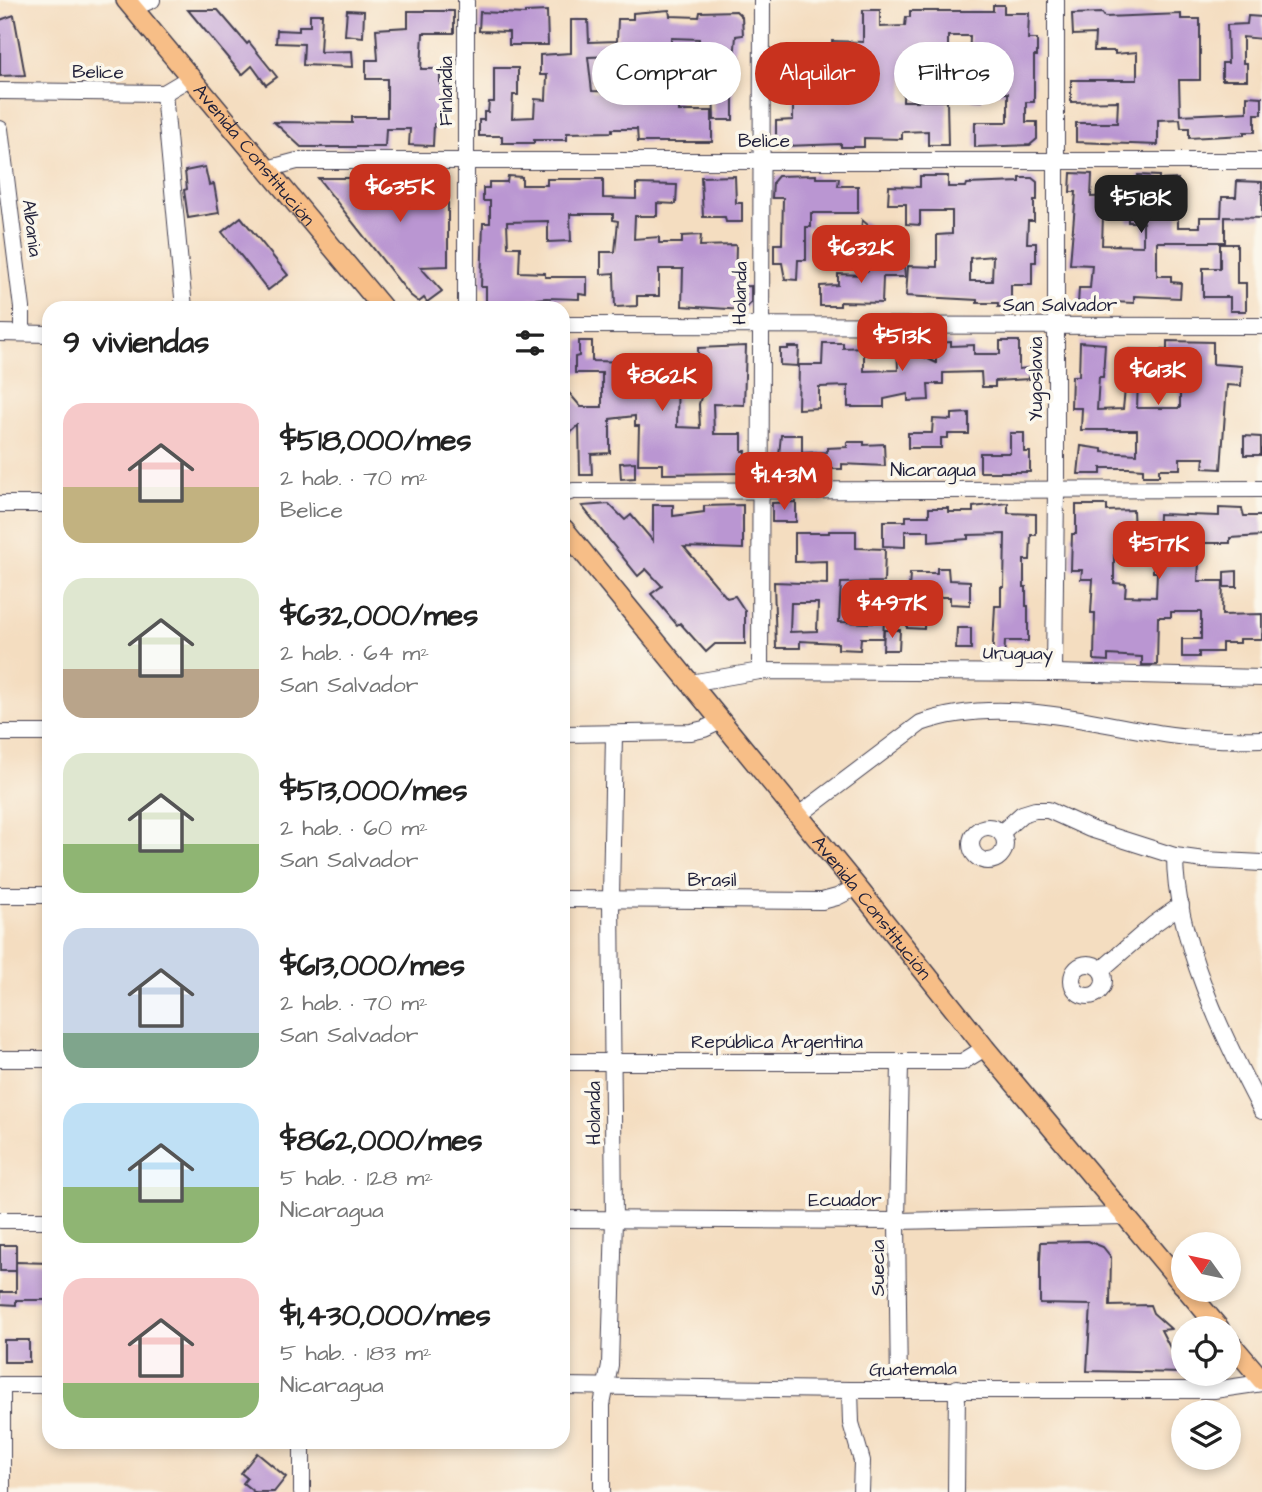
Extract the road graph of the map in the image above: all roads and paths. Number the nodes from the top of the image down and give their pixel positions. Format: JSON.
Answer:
{"nodes":[{"id":1,"x":152,"y":0,"type":"edge"},
{"id":2,"x":466,"y":0,"type":"edge"},
{"id":3,"x":762,"y":0,"type":"edge"},
{"id":4,"x":1056,"y":0,"type":"edge"},
{"id":5,"x":130,"y":4,"type":"edge"},
{"id":6,"x":191,"y":77,"type":"junction"},
{"id":7,"x":0,"y":91,"type":"edge"},
{"id":8,"x":164,"y":93,"type":"junction"},
{"id":9,"x":0,"y":129,"type":"edge"},
{"id":10,"x":466,"y":161,"type":"junction"},
{"id":11,"x":762,"y":161,"type":"junction"},
{"id":12,"x":1056,"y":161,"type":"junction"},
{"id":13,"x":1262,"y":161,"type":"edge"},
{"id":14,"x":267,"y":169,"type":"junction"},
{"id":15,"x":183,"y":301,"type":"edge"},
{"id":16,"x":377,"y":301,"type":"edge"},
{"id":17,"x":466,"y":301,"type":"edge"},
{"id":18,"x":570,"y":325,"type":"edge"},
{"id":19,"x":760,"y":325,"type":"junction"},
{"id":20,"x":1056,"y":326,"type":"junction"},
{"id":21,"x":1262,"y":326,"type":"edge"},
{"id":22,"x":0,"y":333,"type":"edge"},
{"id":23,"x":22,"y":333,"type":"junction"},
{"id":24,"x":42,"y":334,"type":"edge"},
{"id":25,"x":1056,"y":489,"type":"junction"},
{"id":26,"x":1262,"y":489,"type":"edge"},
{"id":27,"x":760,"y":491,"type":"junction"},
{"id":28,"x":570,"y":492,"type":"edge"},
{"id":29,"x":0,"y":504,"type":"edge"},
{"id":30,"x":42,"y":504,"type":"edge"},
{"id":31,"x":570,"y":536,"type":"edge"},
{"id":32,"x":760,"y":671,"type":"junction"},
{"id":33,"x":1054,"y":673,"type":"junction"},
{"id":34,"x":1262,"y":678,"type":"edge"},
{"id":35,"x":690,"y":683,"type":"junction"},
{"id":36,"x":721,"y":721,"type":"junction"},
{"id":37,"x":0,"y":733,"type":"edge"},
{"id":38,"x":42,"y":733,"type":"edge"},
{"id":39,"x":570,"y":734,"type":"edge"},
{"id":40,"x":614,"y":734,"type":"junction"},
{"id":41,"x":1262,"y":739,"type":"edge"},
{"id":42,"x":799,"y":816,"type":"junction"},
{"id":43,"x":1001,"y":833,"type":"dead end"},
{"id":44,"x":1175,"y":856,"type":"junction"},
{"id":45,"x":1262,"y":863,"type":"edge"},
{"id":46,"x":857,"y":887,"type":"junction"},
{"id":47,"x":0,"y":895,"type":"edge"},
{"id":48,"x":42,"y":895,"type":"edge"},
{"id":49,"x":570,"y":899,"type":"edge"},
{"id":50,"x":611,"y":899,"type":"junction"},
{"id":51,"x":1181,"y":905,"type":"junction"},
{"id":52,"x":1101,"y":970,"type":"dead end"},
{"id":53,"x":985,"y":1048,"type":"junction"},
{"id":54,"x":0,"y":1059,"type":"edge"},
{"id":55,"x":42,"y":1059,"type":"edge"},
{"id":56,"x":614,"y":1061,"type":"junction"},
{"id":57,"x":570,"y":1062,"type":"edge"},
{"id":58,"x":900,"y":1063,"type":"junction"},
{"id":59,"x":1262,"y":1111,"type":"edge"},
{"id":60,"x":1126,"y":1216,"type":"junction"},
{"id":61,"x":570,"y":1219,"type":"edge"},
{"id":62,"x":614,"y":1219,"type":"junction"},
{"id":63,"x":0,"y":1220,"type":"edge"},
{"id":64,"x":42,"y":1220,"type":"edge"},
{"id":65,"x":897,"y":1221,"type":"junction"},
{"id":66,"x":1171,"y":1270,"type":"edge"},
{"id":67,"x":1197,"y":1302,"type":"edge"},
{"id":68,"x":1209,"y":1316,"type":"edge"},
{"id":69,"x":1241,"y":1356,"type":"edge"},
{"id":70,"x":1262,"y":1381,"type":"edge"},
{"id":71,"x":1,"y":1385,"type":"edge"},
{"id":72,"x":42,"y":1385,"type":"edge"},
{"id":73,"x":570,"y":1386,"type":"edge"},
{"id":74,"x":606,"y":1387,"type":"junction"},
{"id":75,"x":957,"y":1388,"type":"junction"},
{"id":76,"x":899,"y":1389,"type":"junction"},
{"id":77,"x":850,"y":1390,"type":"junction"},
{"id":78,"x":302,"y":1449,"type":"edge"},
{"id":79,"x":2,"y":1492,"type":"edge"},
{"id":80,"x":302,"y":1492,"type":"edge"},
{"id":81,"x":602,"y":1492,"type":"edge"},
{"id":82,"x":860,"y":1492,"type":"edge"},
{"id":83,"x":956,"y":1492,"type":"edge"}],
"edges":[{"from":1,"to":5,"type":"street"},
{"from":2,"to":10,"type":"street","name":"Finlandia"},
{"from":3,"to":11,"type":"street","name":"Holanda"},
{"from":4,"to":12,"type":"street","name":"Yugoslavia"},
{"from":5,"to":6,"type":"main road","name":"Avenida Constitución"},
{"from":6,"to":8,"type":"street"},
{"from":6,"to":14,"type":"main road","name":"Avenida Constitución"},
{"from":7,"to":8,"type":"street","name":"Belice"},
{"from":8,"to":15,"type":"street"},
{"from":9,"to":23,"type":"street","name":"Albania"},
{"from":10,"to":11,"type":"street","name":"Belice"},
{"from":10,"to":14,"type":"street","name":"Belice"},
{"from":10,"to":17,"type":"street","name":"Finlandia"},
{"from":11,"to":12,"type":"street","name":"Belice"},
{"from":11,"to":19,"type":"street","name":"Holanda"},
{"from":12,"to":13,"type":"street","name":"Belice"},
{"from":12,"to":20,"type":"street","name":"Yugoslavia"},
{"from":14,"to":16,"type":"main road","name":"Avenida Constitución"},
{"from":18,"to":19,"type":"street","name":"San Salvador"},
{"from":19,"to":20,"type":"street","name":"San Salvador"},
{"from":19,"to":27,"type":"street","name":"Holanda"},
{"from":20,"to":21,"type":"street","name":"San Salvador"},
{"from":20,"to":25,"type":"street","name":"Yugoslavia"},
{"from":22,"to":23,"type":"street"},
{"from":23,"to":24,"type":"street"},
{"from":25,"to":26,"type":"street","name":"Nicaragua"},
{"from":25,"to":27,"type":"street","name":"Nicaragua"},
{"from":25,"to":33,"type":"street","name":"Yugoslavia"},
{"from":27,"to":28,"type":"street","name":"Nicaragua"},
{"from":27,"to":32,"type":"street","name":"Holanda"},
{"from":29,"to":30,"type":"street"},
{"from":31,"to":35,"type":"main road","name":"Avenida Constitución"},
{"from":32,"to":33,"type":"street","name":"Uruguay"},
{"from":32,"to":35,"type":"street","name":"Uruguay"},
{"from":33,"to":34,"type":"street","name":"Uruguay"},
{"from":35,"to":36,"type":"main road","name":"Avenida Constitución"},
{"from":36,"to":40,"type":"street"},
{"from":36,"to":42,"type":"main road","name":"Avenida Constitución"},
{"from":37,"to":38,"type":"street"},
{"from":39,"to":40,"type":"street"},
{"from":40,"to":50,"type":"street","name":"Holanda"},
{"from":41,"to":42,"type":"street"},
{"from":42,"to":46,"type":"main road","name":"Avenida Constitución"},
{"from":43,"to":44,"type":"street"},
{"from":44,"to":45,"type":"street"},
{"from":44,"to":51,"type":"street"},
{"from":46,"to":50,"type":"street","name":"Brasil"},
{"from":46,"to":53,"type":"main road","name":"Avenida Constitución"},
{"from":47,"to":48,"type":"street"},
{"from":49,"to":50,"type":"street","name":"Brasil"},
{"from":50,"to":56,"type":"street","name":"Holanda"},
{"from":51,"to":52,"type":"street"},
{"from":51,"to":59,"type":"street"},
{"from":53,"to":58,"type":"street","name":"República Argentina"},
{"from":53,"to":60,"type":"main road","name":"Avenida Constitución"},
{"from":54,"to":55,"type":"street"},
{"from":56,"to":57,"type":"street","name":"República Argentina"},
{"from":56,"to":58,"type":"street","name":"República Argentina"},
{"from":56,"to":62,"type":"street","name":"Holanda"},
{"from":58,"to":65,"type":"street","name":"Suecia"},
{"from":60,"to":65,"type":"street","name":"Ecuador"},
{"from":60,"to":66,"type":"main road","name":"Avenida Constitución"},
{"from":61,"to":62,"type":"street","name":"Ecuador"},
{"from":62,"to":65,"type":"street","name":"Ecuador"},
{"from":62,"to":74,"type":"street","name":"Holanda"},
{"from":63,"to":64,"type":"street"},
{"from":65,"to":76,"type":"street","name":"Suecia"},
{"from":67,"to":68,"type":"main road"},
{"from":69,"to":70,"type":"main road"},
{"from":70,"to":75,"type":"street","name":"Guatemala"},
{"from":71,"to":72,"type":"street"},
{"from":71,"to":79,"type":"street"},
{"from":73,"to":74,"type":"street","name":"Guatemala"},
{"from":74,"to":77,"type":"street","name":"Guatemala"},
{"from":74,"to":81,"type":"street","name":"Holanda"},
{"from":75,"to":76,"type":"street","name":"Guatemala"},
{"from":75,"to":83,"type":"street"},
{"from":76,"to":77,"type":"street","name":"Guatemala"},
{"from":77,"to":82,"type":"street"},
{"from":78,"to":80,"type":"street"}]}
